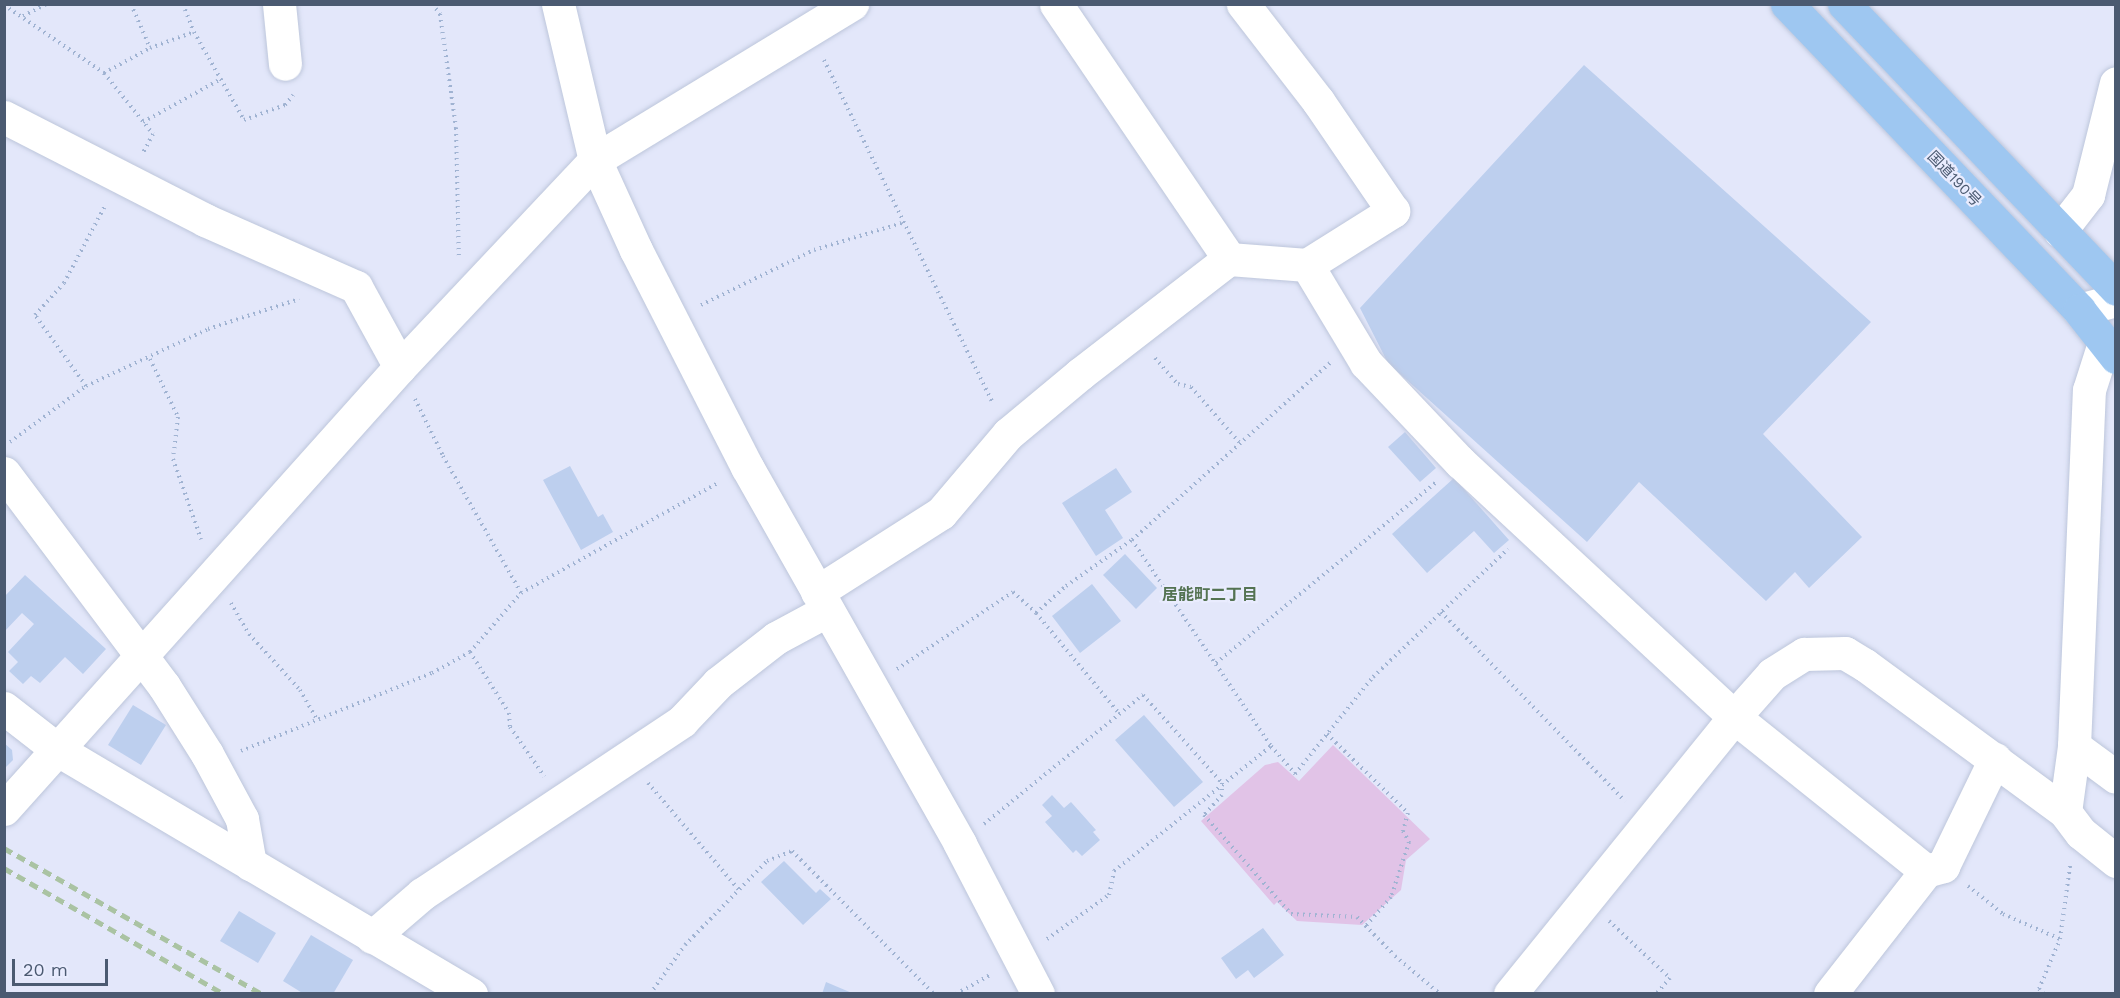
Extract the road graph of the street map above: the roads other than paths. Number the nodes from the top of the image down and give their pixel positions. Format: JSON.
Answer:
{"nodes":[{"id":1,"x":279,"y":4,"type":"edge"},
{"id":2,"x":558,"y":4,"type":"edge"},
{"id":3,"x":852,"y":4,"type":"edge"},
{"id":4,"x":1056,"y":4,"type":"edge"},
{"id":5,"x":1243,"y":4,"type":"edge"},
{"id":6,"x":1787,"y":4,"type":"edge"},
{"id":7,"x":1844,"y":4,"type":"edge"},
{"id":8,"x":285,"y":64,"type":"road end"},
{"id":9,"x":2115,"y":83,"type":"edge"},
{"id":10,"x":4,"y":117,"type":"edge"},
{"id":11,"x":595,"y":160,"type":"junction"},
{"id":12,"x":2060,"y":231,"type":"junction"},
{"id":13,"x":1229,"y":259,"type":"junction"},
{"id":14,"x":1307,"y":265,"type":"junction"},
{"id":15,"x":2115,"y":289,"type":"edge"},
{"id":16,"x":2115,"y":300,"type":"edge"},
{"id":17,"x":2079,"y":310,"type":"junction"},
{"id":18,"x":2110,"y":350,"type":"edge"},
{"id":19,"x":400,"y":367,"type":"junction"},
{"id":20,"x":4,"y":472,"type":"edge"},
{"id":21,"x":822,"y":601,"type":"junction"},
{"id":22,"x":141,"y":658,"type":"junction"},
{"id":23,"x":4,"y":708,"type":"edge"},
{"id":24,"x":1734,"y":717,"type":"junction"},
{"id":25,"x":2074,"y":747,"type":"junction"},
{"id":26,"x":58,"y":750,"type":"junction"},
{"id":27,"x":1995,"y":759,"type":"junction"},
{"id":28,"x":2115,"y":777,"type":"edge"},
{"id":29,"x":4,"y":809,"type":"edge"},
{"id":30,"x":2073,"y":823,"type":"junction"},
{"id":31,"x":2115,"y":861,"type":"edge"},
{"id":32,"x":250,"y":864,"type":"junction"},
{"id":33,"x":1935,"y":869,"type":"junction"},
{"id":34,"x":372,"y":937,"type":"junction"},
{"id":35,"x":471,"y":993,"type":"edge"},
{"id":36,"x":1038,"y":993,"type":"edge"},
{"id":37,"x":1510,"y":993,"type":"edge"},
{"id":38,"x":1830,"y":993,"type":"edge"}],
"edges":[{"from":1,"to":8,"type":"street"},
{"from":2,"to":11,"type":"street"},
{"from":3,"to":11,"type":"street"},
{"from":4,"to":13,"type":"street"},
{"from":5,"to":14,"type":"street"},
{"from":6,"to":17,"type":"highway","name":"国道190号"},
{"from":7,"to":12,"type":"highway"},
{"from":9,"to":12,"type":"street"},
{"from":10,"to":19,"type":"street"},
{"from":11,"to":19,"type":"street"},
{"from":11,"to":21,"type":"street"},
{"from":12,"to":15,"type":"highway"},
{"from":13,"to":14,"type":"street"},
{"from":13,"to":21,"type":"street"},
{"from":14,"to":24,"type":"street"},
{"from":16,"to":17,"type":"street"},
{"from":17,"to":18,"type":"highway","name":"国道190号"},
{"from":18,"to":25,"type":"street"},
{"from":19,"to":22,"type":"street"},
{"from":20,"to":22,"type":"street"},
{"from":21,"to":34,"type":"street"},
{"from":21,"to":36,"type":"street"},
{"from":22,"to":26,"type":"street"},
{"from":22,"to":32,"type":"street"},
{"from":23,"to":26,"type":"street"},
{"from":24,"to":27,"type":"street"},
{"from":24,"to":33,"type":"street"},
{"from":24,"to":37,"type":"street"},
{"from":25,"to":28,"type":"street"},
{"from":25,"to":30,"type":"street"},
{"from":26,"to":29,"type":"street"},
{"from":26,"to":32,"type":"street"},
{"from":27,"to":30,"type":"street"},
{"from":27,"to":33,"type":"street"},
{"from":30,"to":31,"type":"street"},
{"from":32,"to":34,"type":"street"},
{"from":33,"to":38,"type":"street"},
{"from":34,"to":35,"type":"street"}]}
